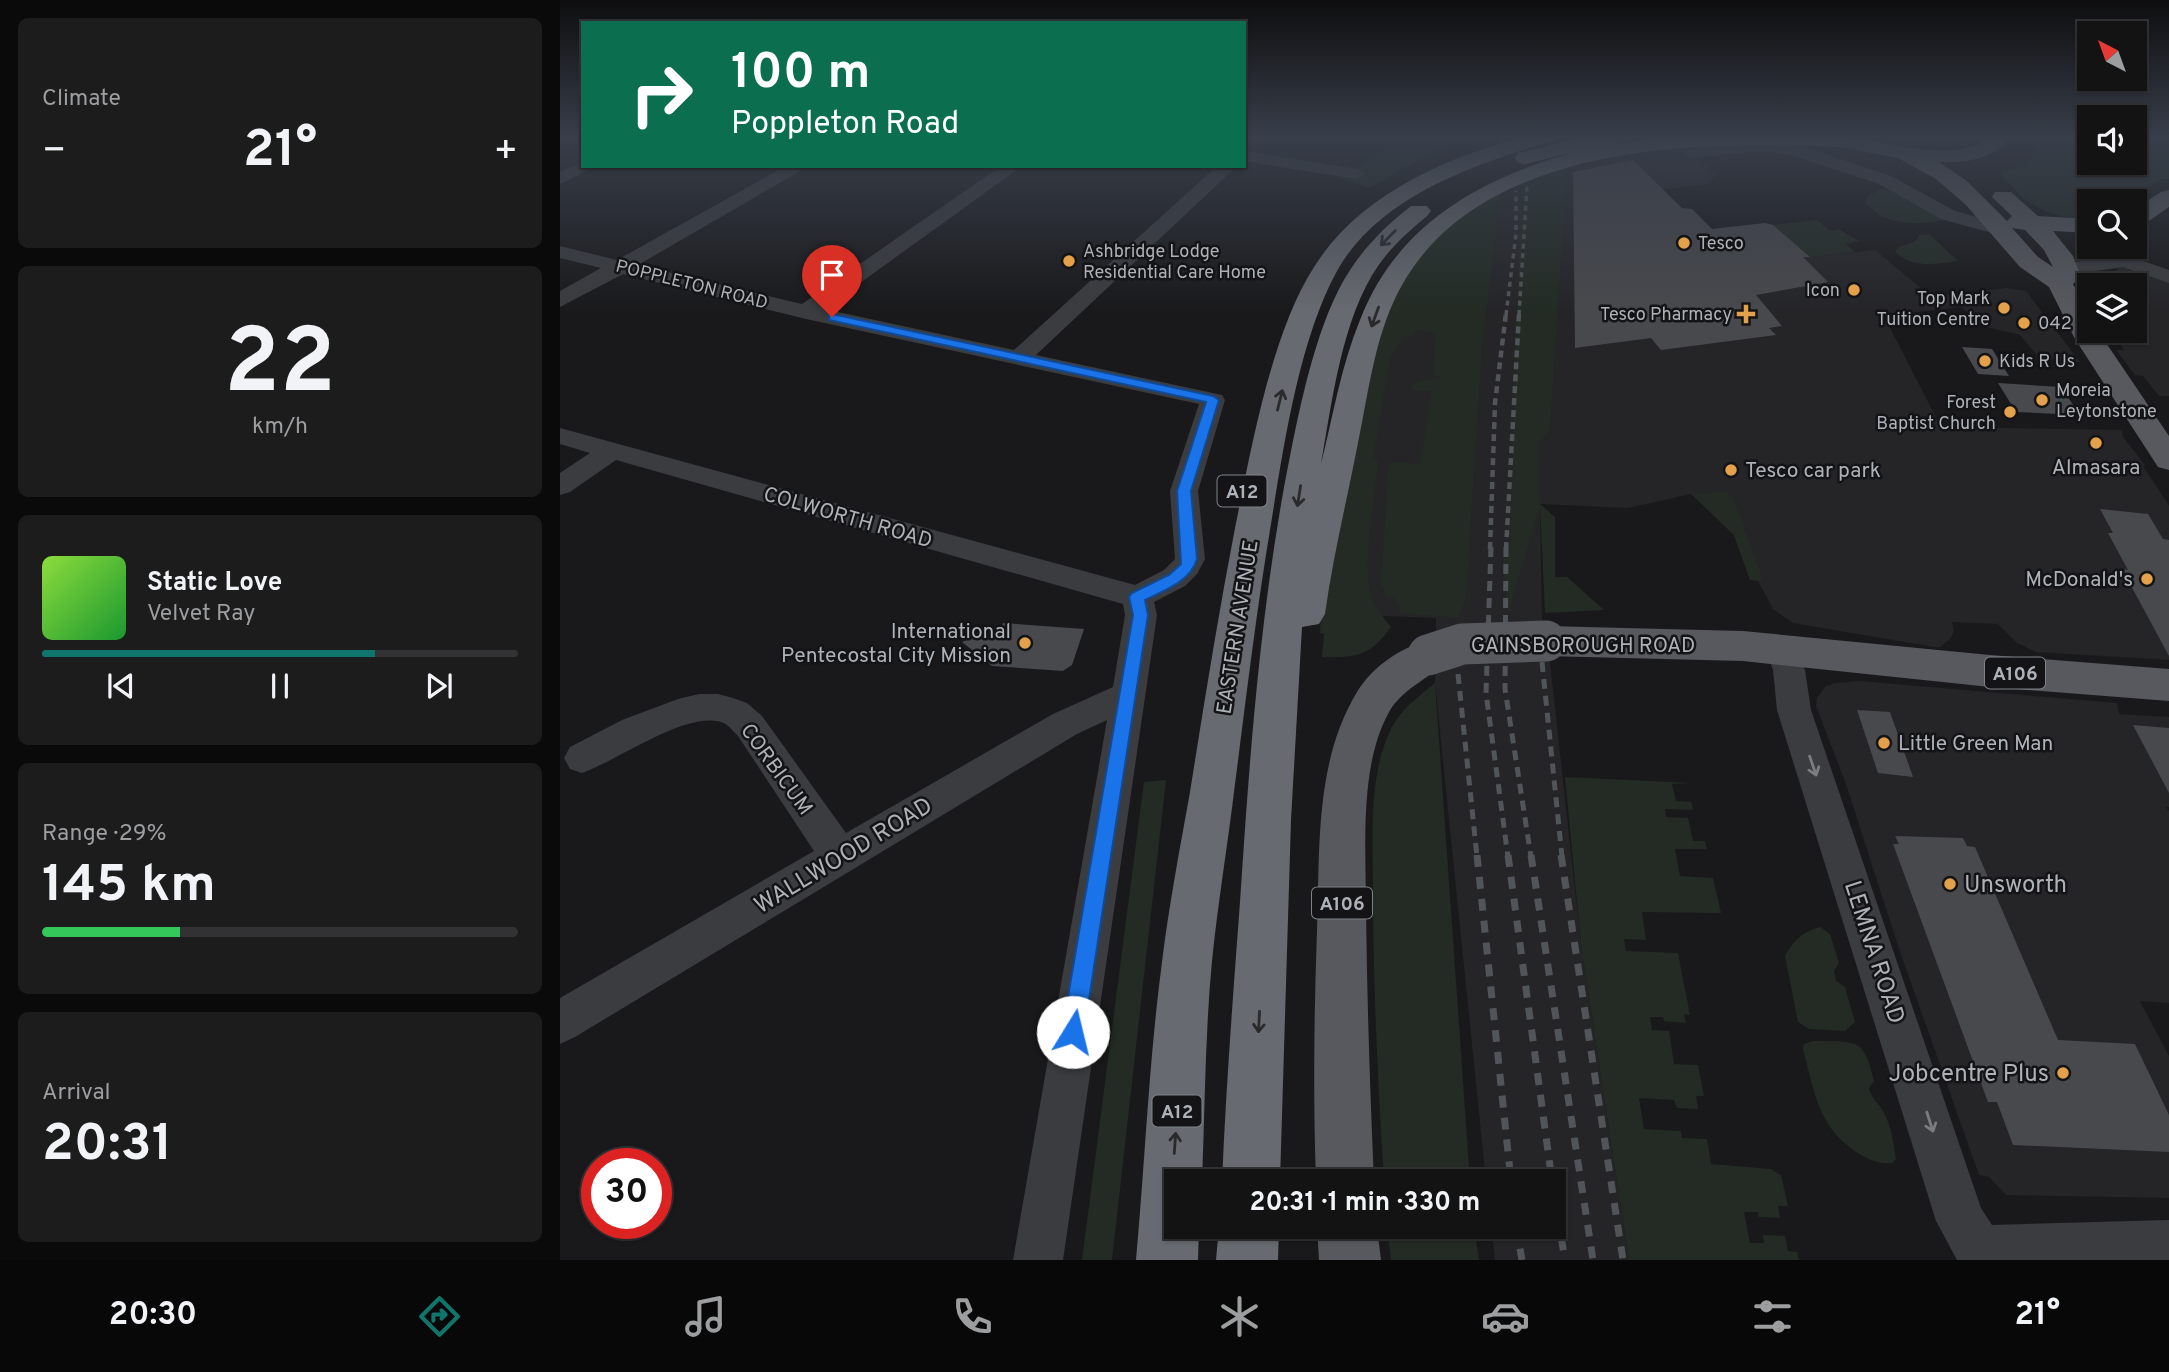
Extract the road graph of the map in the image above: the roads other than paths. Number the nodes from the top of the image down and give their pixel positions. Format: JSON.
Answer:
{"nodes":[{"id":1,"x":749,"y":195,"type":"edge"},
{"id":2,"x":972,"y":195,"type":"edge"},
{"id":3,"x":1197,"y":195,"type":"edge"},
{"id":4,"x":1373,"y":195,"type":"edge"},
{"id":5,"x":1404,"y":195,"type":"edge"},
{"id":6,"x":1444,"y":195,"type":"edge"},
{"id":7,"x":1482,"y":195,"type":"edge"},
{"id":8,"x":1911,"y":195,"type":"edge"},
{"id":9,"x":1968,"y":195,"type":"edge"},
{"id":10,"x":2001,"y":195,"type":"edge"},
{"id":11,"x":2169,"y":197,"type":"edge"},
{"id":12,"x":2147,"y":212,"type":"edge"},
{"id":13,"x":1998,"y":225,"type":"junction"},
{"id":14,"x":2077,"y":227,"type":"edge"},
{"id":15,"x":2038,"y":230,"type":"junction"},
{"id":16,"x":2077,"y":238,"type":"edge"},
{"id":17,"x":560,"y":252,"type":"edge"},
{"id":18,"x":2140,"y":259,"type":"edge"},
{"id":19,"x":623,"y":266,"type":"junction"},
{"id":20,"x":2169,"y":270,"type":"edge"},
{"id":21,"x":2063,"y":275,"type":"junction"},
{"id":22,"x":2169,"y":277,"type":"edge"},
{"id":23,"x":560,"y":300,"type":"edge"},
{"id":24,"x":806,"y":312,"type":"junction"},
{"id":25,"x":1019,"y":358,"type":"junction"},
{"id":26,"x":560,"y":436,"type":"edge"},
{"id":27,"x":611,"y":451,"type":"junction"},
{"id":28,"x":2169,"y":460,"type":"edge"},
{"id":29,"x":560,"y":486,"type":"edge"},
{"id":30,"x":1137,"y":597,"type":"junction"},
{"id":31,"x":1782,"y":650,"type":"junction"},
{"id":32,"x":2169,"y":685,"type":"edge"},
{"id":33,"x":1128,"y":695,"type":"junction"},
{"id":34,"x":582,"y":758,"type":"dead end"},
{"id":35,"x":839,"y":858,"type":"junction"},
{"id":36,"x":1262,"y":954,"type":"junction"},
{"id":37,"x":1187,"y":962,"type":"junction"},
{"id":38,"x":560,"y":1022,"type":"edge"},
{"id":39,"x":1252,"y":1169,"type":"edge"},
{"id":40,"x":1345,"y":1169,"type":"edge"},
{"id":41,"x":1248,"y":1239,"type":"edge"},
{"id":42,"x":1348,"y":1239,"type":"edge"},
{"id":43,"x":2169,"y":1245,"type":"edge"},
{"id":44,"x":1979,"y":1255,"type":"edge"},
{"id":45,"x":1038,"y":1260,"type":"edge"},
{"id":46,"x":1167,"y":1260,"type":"edge"},
{"id":47,"x":1247,"y":1260,"type":"edge"},
{"id":48,"x":1350,"y":1260,"type":"edge"}],
"edges":[{"from":1,"to":19,"type":"street"},
{"from":2,"to":24,"type":"street"},
{"from":3,"to":25,"type":"street"},
{"from":4,"to":37,"type":"highway","number":"A12"},
{"from":37,"to":5,"type":"highway","name":"EASTERN AVENUE","number":"A12","one_way":true},
{"from":6,"to":36,"type":"highway","name":"EASTERN AVENUE","number":"A12","one_way":true},
{"from":7,"to":36,"type":"highway","number":"A12","one_way":true},
{"from":8,"to":13,"type":"street"},
{"from":9,"to":13,"type":"main road"},
{"from":10,"to":15,"type":"main road"},
{"from":11,"to":12,"type":"main road"},
{"from":13,"to":15,"type":"main road"},
{"from":13,"to":21,"type":"main road"},
{"from":14,"to":15,"type":"main road"},
{"from":15,"to":16,"type":"main road"},
{"from":15,"to":21,"type":"main road"},
{"from":17,"to":19,"type":"street","name":"POPPLETON ROAD"},
{"from":18,"to":20,"type":"street"},
{"from":19,"to":23,"type":"street"},
{"from":19,"to":24,"type":"street","name":"POPPLETON ROAD"},
{"from":21,"to":22,"type":"street"},
{"from":21,"to":28,"type":"main road"},
{"from":24,"to":25,"type":"street","name":"POPPLETON ROAD"},
{"from":25,"to":30,"type":"street","name":"POPPLETON ROAD"},
{"from":26,"to":27,"type":"street","name":"COLWORTH ROAD"},
{"from":27,"to":29,"type":"street"},
{"from":27,"to":30,"type":"street","name":"COLWORTH ROAD"},
{"from":30,"to":33,"type":"street"},
{"from":31,"to":32,"type":"main road","name":"GAINSBOROUGH ROAD","number":"A106"},
{"from":31,"to":40,"type":"main road","name":"GAINSBOROUGH ROAD","number":"A106","bridge":true},
{"from":31,"to":44,"type":"street","name":"LEMNA ROAD","one_way":true},
{"from":33,"to":35,"type":"street","name":"WALLWOOD ROAD"},
{"from":33,"to":45,"type":"street"},
{"from":34,"to":35,"type":"street","name":"CORBICUM"},
{"from":35,"to":38,"type":"street","name":"WALLWOOD ROAD"},
{"from":36,"to":39,"type":"highway","name":"EASTERN AVENUE","number":"A12","one_way":true},
{"from":46,"to":37,"type":"highway","name":"EASTERN AVENUE","number":"A12","one_way":true},
{"from":41,"to":47,"type":"highway"},
{"from":42,"to":48,"type":"main road"},
{"from":43,"to":44,"type":"street"}]}
